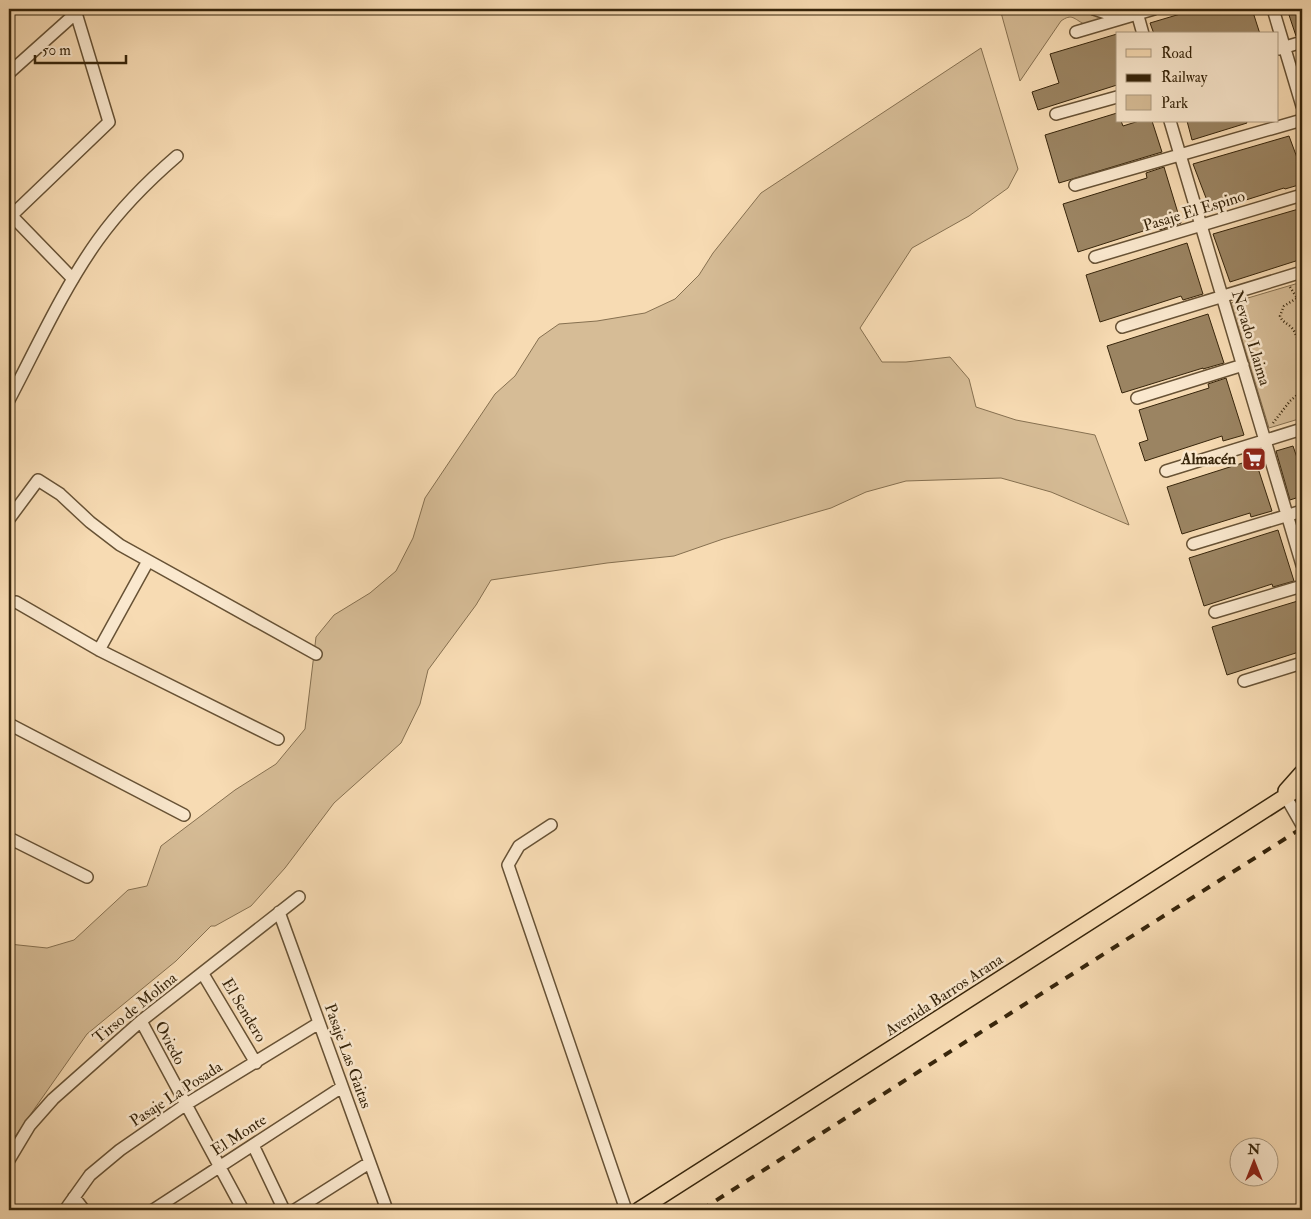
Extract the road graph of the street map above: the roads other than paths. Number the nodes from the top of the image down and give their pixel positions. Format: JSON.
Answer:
{"nodes":[{"id":1,"x":1094,"y":9,"type":"edge"},
{"id":2,"x":1154,"y":9,"type":"edge"},
{"id":3,"x":1273,"y":9,"type":"edge"},
{"id":4,"x":1135,"y":12,"type":"edge"},
{"id":5,"x":1076,"y":32,"type":"dead end"},
{"id":6,"x":1142,"y":32,"type":"edge"},
{"id":7,"x":1278,"y":32,"type":"edge"},
{"id":8,"x":1278,"y":33,"type":"edge"},
{"id":9,"x":1302,"y":42,"type":"edge"},
{"id":10,"x":1281,"y":48,"type":"edge"},
{"id":11,"x":9,"y":73,"type":"edge"},
{"id":12,"x":1116,"y":96,"type":"edge"},
{"id":13,"x":1302,"y":106,"type":"edge"},
{"id":14,"x":1056,"y":114,"type":"dead end"},
{"id":15,"x":1302,"y":120,"type":"edge"},
{"id":16,"x":1170,"y":122,"type":"edge"},
{"id":17,"x":177,"y":156,"type":"dead end"},
{"id":18,"x":1180,"y":156,"type":"junction"},
{"id":19,"x":1075,"y":185,"type":"dead end"},
{"id":20,"x":1302,"y":195,"type":"edge"},
{"id":21,"x":10,"y":214,"type":"edge"},
{"id":22,"x":1201,"y":226,"type":"junction"},
{"id":23,"x":1095,"y":257,"type":"dead end"},
{"id":24,"x":1302,"y":272,"type":"edge"},
{"id":25,"x":74,"y":279,"type":"junction"},
{"id":26,"x":1222,"y":296,"type":"junction"},
{"id":27,"x":1122,"y":327,"type":"dead end"},
{"id":28,"x":1243,"y":365,"type":"junction"},
{"id":29,"x":1137,"y":398,"type":"dead end"},
{"id":30,"x":9,"y":400,"type":"edge"},
{"id":31,"x":1302,"y":430,"type":"edge"},
{"id":32,"x":1265,"y":441,"type":"junction"},
{"id":33,"x":1166,"y":471,"type":"dead end"},
{"id":34,"x":1302,"y":511,"type":"edge"},
{"id":35,"x":1287,"y":515,"type":"junction"},
{"id":36,"x":9,"y":519,"type":"edge"},
{"id":37,"x":1193,"y":544,"type":"dead end"},
{"id":38,"x":148,"y":562,"type":"junction"},
{"id":39,"x":1302,"y":565,"type":"edge"},
{"id":40,"x":1302,"y":586,"type":"edge"},
{"id":41,"x":16,"y":602,"type":"dead end"},
{"id":42,"x":1215,"y":612,"type":"dead end"},
{"id":43,"x":99,"y":650,"type":"junction"},
{"id":44,"x":316,"y":654,"type":"dead end"},
{"id":45,"x":1302,"y":663,"type":"edge"},
{"id":46,"x":1244,"y":681,"type":"dead end"},
{"id":47,"x":9,"y":724,"type":"edge"},
{"id":48,"x":278,"y":739,"type":"dead end"},
{"id":49,"x":1302,"y":773,"type":"edge"},
{"id":50,"x":1302,"y":786,"type":"edge"},
{"id":51,"x":1286,"y":797,"type":"junction"},
{"id":52,"x":1267,"y":809,"type":"junction"},
{"id":53,"x":184,"y":815,"type":"dead end"},
{"id":54,"x":551,"y":825,"type":"dead end"},
{"id":55,"x":1302,"y":825,"type":"edge"},
{"id":56,"x":9,"y":838,"type":"edge"},
{"id":57,"x":87,"y":877,"type":"dead end"},
{"id":58,"x":299,"y":897,"type":"dead end"},
{"id":59,"x":279,"y":912,"type":"junction"},
{"id":60,"x":203,"y":974,"type":"junction"},
{"id":61,"x":141,"y":1021,"type":"junction"},
{"id":62,"x":320,"y":1023,"type":"junction"},
{"id":63,"x":256,"y":1063,"type":"junction"},
{"id":64,"x":342,"y":1087,"type":"junction"},
{"id":65,"x":185,"y":1105,"type":"junction"},
{"id":66,"x":252,"y":1146,"type":"junction"},
{"id":67,"x":9,"y":1160,"type":"edge"},
{"id":68,"x":369,"y":1163,"type":"junction"},
{"id":69,"x":220,"y":1167,"type":"junction"},
{"id":70,"x":74,"y":1197,"type":"junction"},
{"id":71,"x":65,"y":1210,"type":"edge"},
{"id":72,"x":84,"y":1210,"type":"edge"},
{"id":73,"x":153,"y":1210,"type":"edge"},
{"id":74,"x":243,"y":1210,"type":"edge"},
{"id":75,"x":284,"y":1210,"type":"edge"},
{"id":76,"x":295,"y":1210,"type":"edge"},
{"id":77,"x":386,"y":1210,"type":"edge"},
{"id":78,"x":626,"y":1210,"type":"edge"},
{"id":79,"x":639,"y":1210,"type":"edge"}],
"edges":[{"from":1,"to":4,"type":"street"},
{"from":2,"to":4,"type":"street"},
{"from":3,"to":7,"type":"street"},
{"from":4,"to":5,"type":"street"},
{"from":4,"to":6,"type":"street"},
{"from":8,"to":10,"type":"street"},
{"from":9,"to":10,"type":"street"},
{"from":10,"to":13,"type":"street"},
{"from":11,"to":21,"type":"street"},
{"from":12,"to":14,"type":"street"},
{"from":15,"to":18,"type":"street"},
{"from":16,"to":18,"type":"street","name":"Nevado Llaima"},
{"from":17,"to":25,"type":"street"},
{"from":18,"to":19,"type":"street"},
{"from":18,"to":22,"type":"street","name":"Nevado Llaima"},
{"from":20,"to":22,"type":"street","name":"Pasaje El Espino"},
{"from":21,"to":25,"type":"street"},
{"from":22,"to":23,"type":"street","name":"Pasaje El Espino"},
{"from":22,"to":26,"type":"street","name":"Nevado Llaima"},
{"from":24,"to":26,"type":"street"},
{"from":25,"to":30,"type":"street"},
{"from":26,"to":27,"type":"street"},
{"from":26,"to":28,"type":"street","name":"Nevado Llaima"},
{"from":28,"to":29,"type":"street"},
{"from":28,"to":32,"type":"street","name":"Nevado Llaima"},
{"from":31,"to":32,"type":"street"},
{"from":32,"to":33,"type":"street"},
{"from":32,"to":35,"type":"street","name":"Nevado Llaima"},
{"from":34,"to":35,"type":"street"},
{"from":35,"to":37,"type":"street"},
{"from":35,"to":39,"type":"street","name":"Nevado Llaima"},
{"from":36,"to":38,"type":"street"},
{"from":38,"to":43,"type":"street"},
{"from":38,"to":44,"type":"street"},
{"from":40,"to":42,"type":"street"},
{"from":41,"to":43,"type":"street"},
{"from":43,"to":48,"type":"street"},
{"from":45,"to":46,"type":"street"},
{"from":47,"to":53,"type":"street"},
{"from":49,"to":52,"type":"main road","name":"Avenida Barros Arana"},
{"from":50,"to":51,"type":"main road","name":"Avenida Barros Arana"},
{"from":51,"to":52,"type":"main road","name":"Avenida Barros Arana"},
{"from":51,"to":55,"type":"street"},
{"from":52,"to":79,"type":"main road","name":"Avenida Barros Arana"},
{"from":54,"to":78,"type":"street"},
{"from":56,"to":57,"type":"street"},
{"from":58,"to":59,"type":"street","name":"Tirso de Molina"},
{"from":59,"to":60,"type":"street","name":"Tirso de Molina"},
{"from":59,"to":62,"type":"street","name":"Pasaje Las Gaitas"},
{"from":60,"to":61,"type":"street","name":"Tirso de Molina"},
{"from":60,"to":63,"type":"street","name":"El Sendero"},
{"from":61,"to":65,"type":"street","name":"Oviedo"},
{"from":61,"to":67,"type":"street","name":"Tirso de Molina"},
{"from":62,"to":63,"type":"street","name":"Pasaje La Posada"},
{"from":62,"to":64,"type":"street","name":"Pasaje Las Gaitas"},
{"from":63,"to":65,"type":"street","name":"Pasaje La Posada"},
{"from":64,"to":66,"type":"street","name":"El Monte"},
{"from":64,"to":68,"type":"street","name":"Pasaje Las Gaitas"},
{"from":65,"to":69,"type":"street","name":"Oviedo"},
{"from":65,"to":70,"type":"street","name":"Pasaje La Posada"},
{"from":66,"to":69,"type":"street","name":"El Monte"},
{"from":66,"to":75,"type":"street"},
{"from":68,"to":76,"type":"street"},
{"from":68,"to":77,"type":"street","name":"Pasaje Las Gaitas"},
{"from":69,"to":73,"type":"street","name":"El Monte"},
{"from":69,"to":74,"type":"street","name":"Oviedo"},
{"from":70,"to":71,"type":"street","name":"Pasaje La Posada"},
{"from":70,"to":72,"type":"street"}]}
